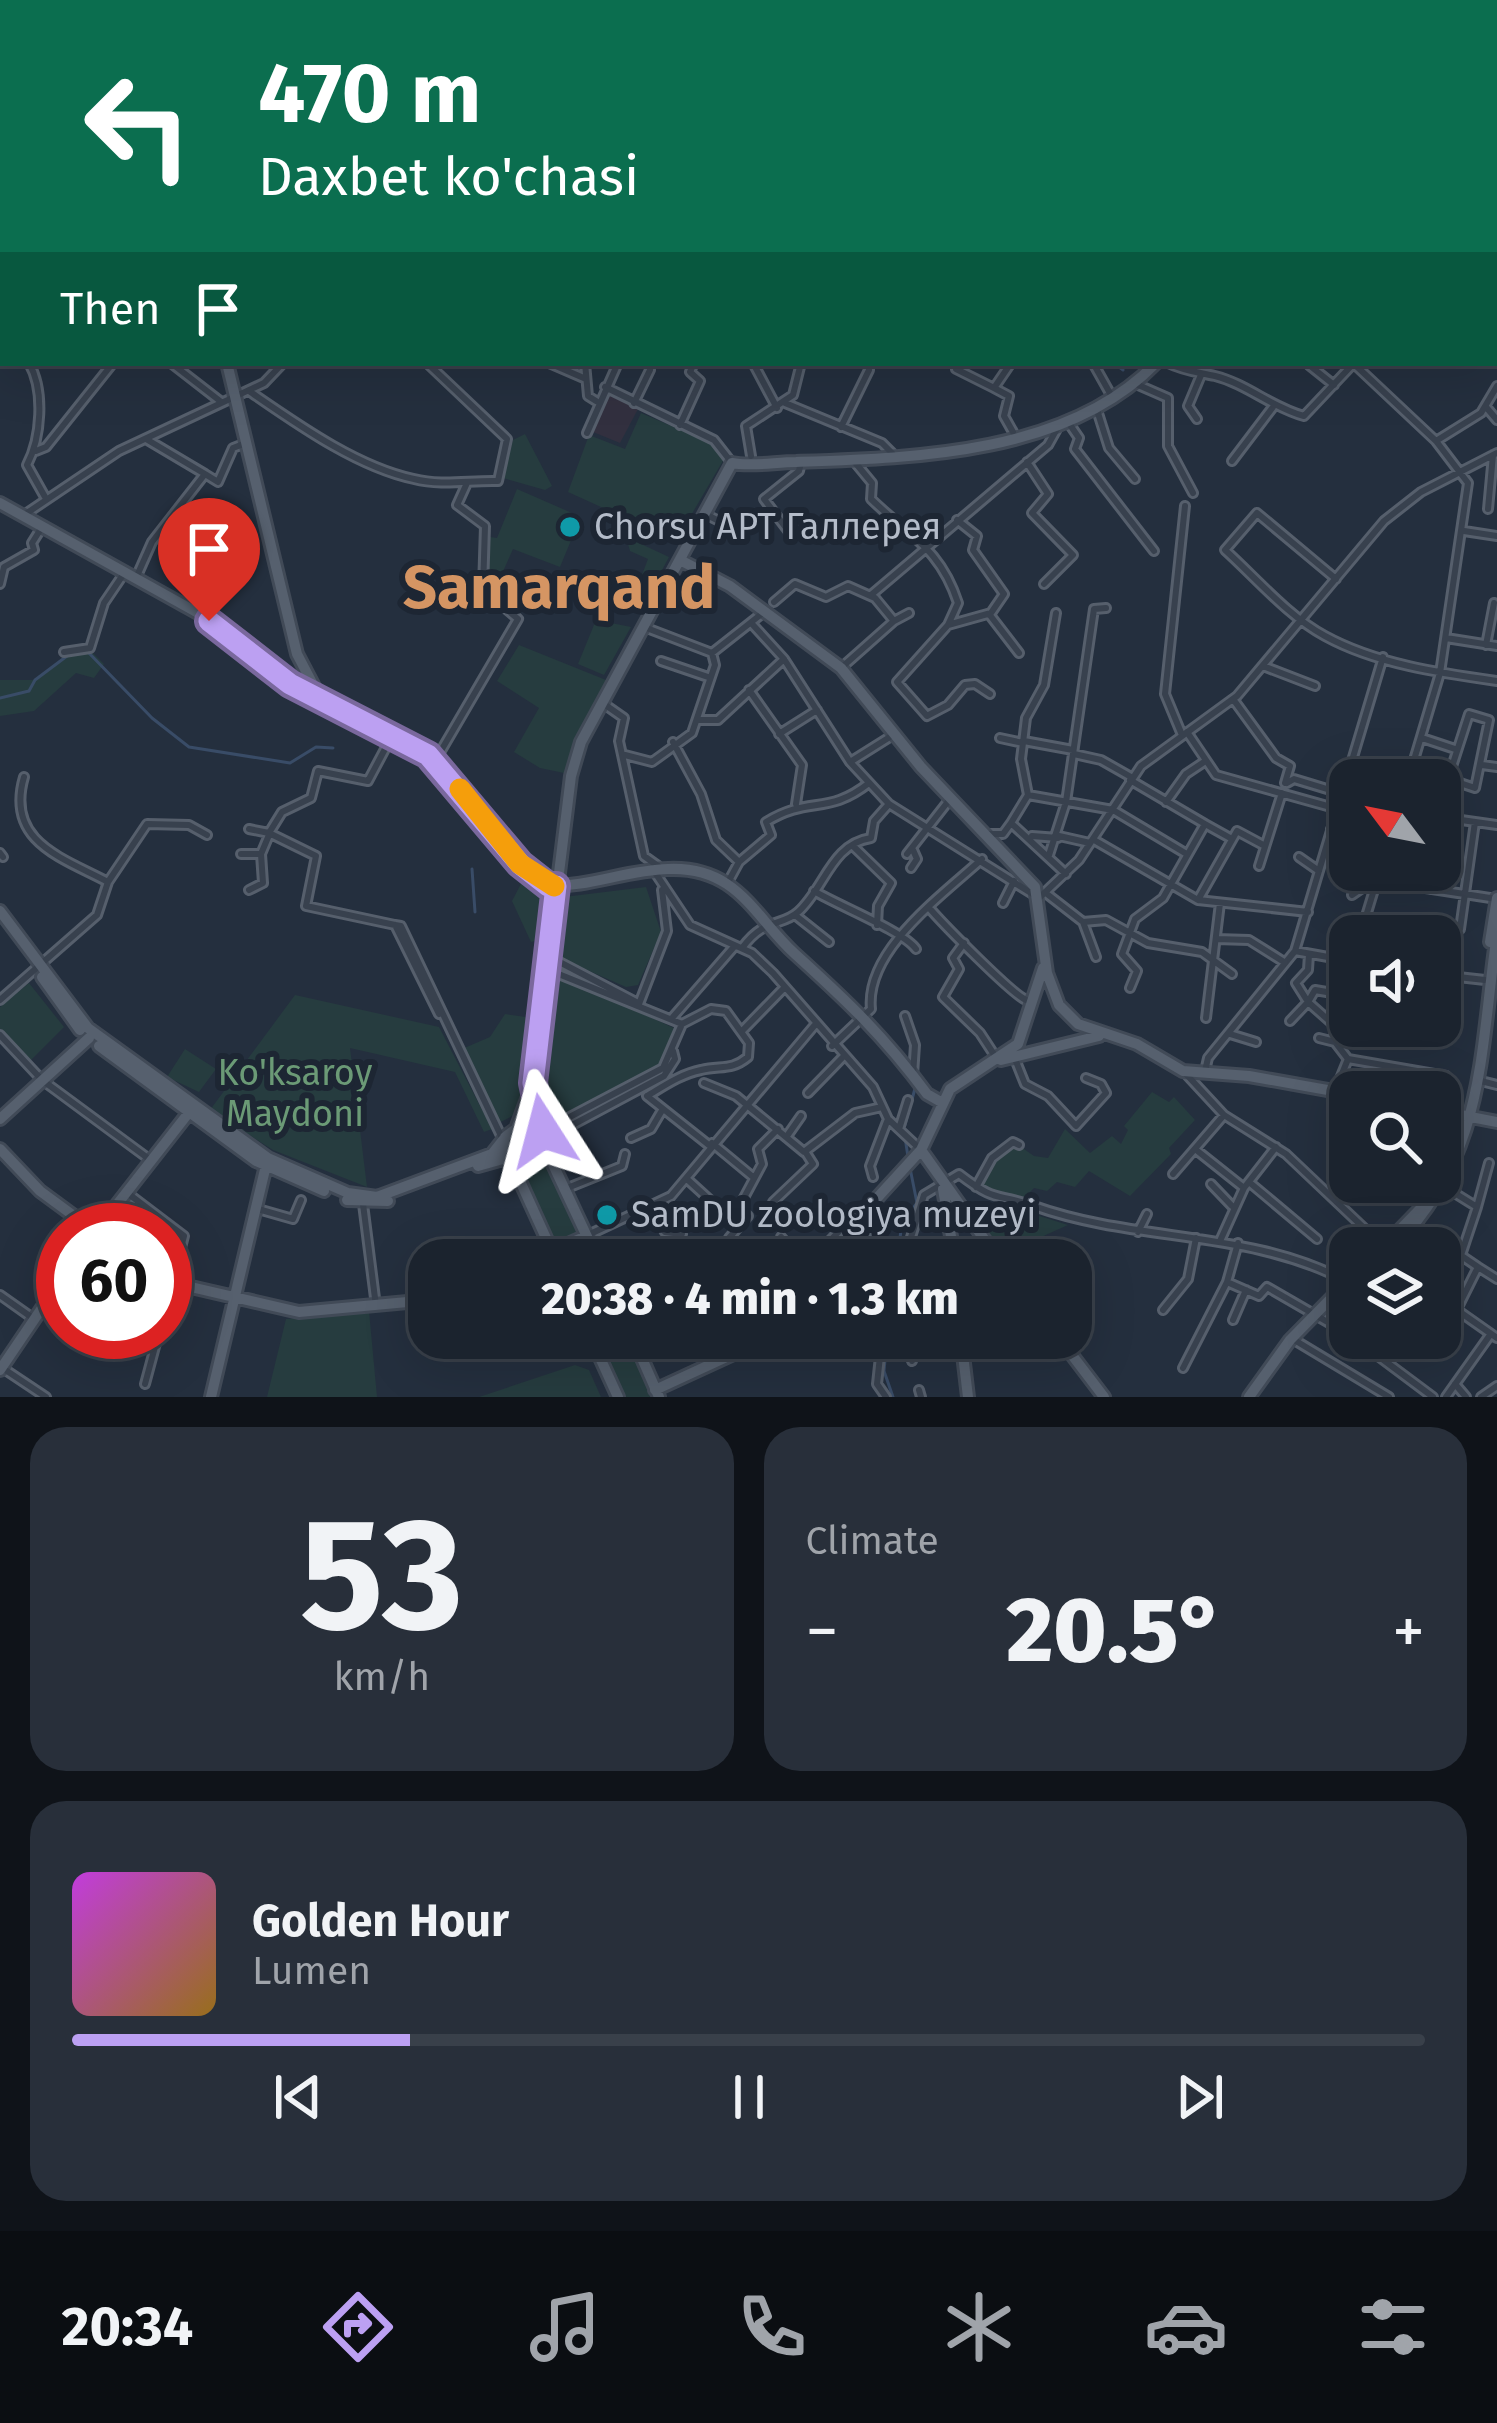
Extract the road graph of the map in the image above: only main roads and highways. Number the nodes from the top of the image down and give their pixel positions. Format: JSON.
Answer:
{"nodes":[{"id":1,"x":227,"y":366,"type":"edge"},
{"id":2,"x":1149,"y":366,"type":"edge"},
{"id":3,"x":1151,"y":366,"type":"edge"},
{"id":4,"x":732,"y":463,"type":"junction"},
{"id":5,"x":3,"y":509,"type":"edge"},
{"id":6,"x":680,"y":560,"type":"junction"},
{"id":7,"x":322,"y":701,"type":"junction"},
{"id":8,"x":532,"y":876,"type":"junction"},
{"id":9,"x":557,"y":881,"type":"junction"},
{"id":10,"x":574,"y":885,"type":"junction"},
{"id":11,"x":1497,"y":899,"type":"edge"},
{"id":12,"x":554,"y":909,"type":"junction"},
{"id":13,"x":0,"y":911,"type":"edge"},
{"id":14,"x":0,"y":920,"type":"edge"},
{"id":15,"x":1497,"y":934,"type":"edge"},
{"id":16,"x":1044,"y":958,"type":"junction"},
{"id":17,"x":36,"y":969,"type":"junction"},
{"id":18,"x":1491,"y":981,"type":"edge"},
{"id":19,"x":1052,"y":985,"type":"junction"},
{"id":20,"x":1036,"y":988,"type":"junction"},
{"id":21,"x":1078,"y":1024,"type":"junction"},
{"id":22,"x":1108,"y":1036,"type":"junction"},
{"id":23,"x":88,"y":1038,"type":"junction"},
{"id":24,"x":1070,"y":1042,"type":"junction"},
{"id":25,"x":1013,"y":1054,"type":"junction"},
{"id":26,"x":533,"y":1083,"type":"junction"},
{"id":27,"x":1329,"y":1090,"type":"edge"},
{"id":28,"x":940,"y":1102,"type":"junction"},
{"id":29,"x":196,"y":1109,"type":"junction"},
{"id":30,"x":1461,"y":1115,"type":"edge"},
{"id":31,"x":1468,"y":1116,"type":"junction"},
{"id":32,"x":0,"y":1119,"type":"edge"},
{"id":33,"x":1497,"y":1122,"type":"edge"},
{"id":34,"x":516,"y":1127,"type":"junction"},
{"id":35,"x":1461,"y":1128,"type":"edge"},
{"id":36,"x":544,"y":1133,"type":"junction"},
{"id":37,"x":1461,"y":1134,"type":"edge"},
{"id":38,"x":503,"y":1140,"type":"junction"},
{"id":39,"x":0,"y":1149,"type":"edge"},
{"id":40,"x":921,"y":1150,"type":"junction"},
{"id":41,"x":503,"y":1159,"type":"junction"},
{"id":42,"x":267,"y":1162,"type":"junction"},
{"id":43,"x":490,"y":1162,"type":"junction"},
{"id":44,"x":515,"y":1170,"type":"junction"},
{"id":45,"x":942,"y":1186,"type":"junction"},
{"id":46,"x":128,"y":1194,"type":"junction"},
{"id":47,"x":58,"y":1203,"type":"edge"},
{"id":48,"x":121,"y":1203,"type":"edge"},
{"id":49,"x":1425,"y":1203,"type":"edge"},
{"id":50,"x":1404,"y":1227,"type":"edge"},
{"id":51,"x":586,"y":1236,"type":"junction"},
{"id":52,"x":546,"y":1239,"type":"edge"},
{"id":53,"x":581,"y":1239,"type":"edge"},
{"id":54,"x":588,"y":1239,"type":"edge"},
{"id":55,"x":866,"y":1239,"type":"edge"},
{"id":56,"x":951,"y":1239,"type":"edge"},
{"id":57,"x":983,"y":1239,"type":"edge"},
{"id":58,"x":192,"y":1289,"type":"edge"},
{"id":59,"x":233,"y":1298,"type":"junction"},
{"id":60,"x":408,"y":1302,"type":"edge"},
{"id":61,"x":1329,"y":1303,"type":"edge"},
{"id":62,"x":1318,"y":1314,"type":"junction"},
{"id":63,"x":36,"y":1316,"type":"edge"},
{"id":64,"x":36,"y":1325,"type":"edge"},
{"id":65,"x":601,"y":1359,"type":"edge"},
{"id":66,"x":642,"y":1359,"type":"edge"},
{"id":67,"x":725,"y":1359,"type":"edge"},
{"id":68,"x":963,"y":1359,"type":"edge"},
{"id":69,"x":1075,"y":1359,"type":"edge"},
{"id":70,"x":2,"y":1371,"type":"edge"},
{"id":71,"x":657,"y":1393,"type":"edge"},
{"id":72,"x":211,"y":1397,"type":"edge"},
{"id":73,"x":618,"y":1397,"type":"edge"},
{"id":74,"x":968,"y":1397,"type":"edge"},
{"id":75,"x":1104,"y":1397,"type":"edge"},
{"id":76,"x":1253,"y":1397,"type":"edge"}],
"edges":[{"from":1,"to":7,"type":"main road"},
{"from":2,"to":4,"type":"main road"},
{"from":3,"to":4,"type":"main road"},
{"from":4,"to":6,"type":"main road"},
{"from":5,"to":7,"type":"main road"},
{"from":6,"to":9,"type":"main road"},
{"from":6,"to":16,"type":"main road"},
{"from":7,"to":8,"type":"main road"},
{"from":8,"to":9,"type":"main road"},
{"from":8,"to":12,"type":"main road"},
{"from":9,"to":10,"type":"main road"},
{"from":9,"to":12,"type":"main road"},
{"from":10,"to":12,"type":"main road"},
{"from":10,"to":28,"type":"main road"},
{"from":11,"to":18,"type":"main road"},
{"from":12,"to":26,"type":"main road"},
{"from":13,"to":17,"type":"main road"},
{"from":14,"to":17,"type":"main road"},
{"from":15,"to":18,"type":"main road"},
{"from":16,"to":19,"type":"main road"},
{"from":16,"to":20,"type":"main road"},
{"from":17,"to":23,"type":"main road"},
{"from":17,"to":29,"type":"main road"},
{"from":18,"to":31,"type":"main road"},
{"from":18,"to":31,"type":"main road"},
{"from":19,"to":20,"type":"main road"},
{"from":19,"to":21,"type":"main road"},
{"from":20,"to":25,"type":"main road"},
{"from":21,"to":22,"type":"main road"},
{"from":21,"to":24,"type":"main road"},
{"from":22,"to":24,"type":"main road"},
{"from":22,"to":27,"type":"main road"},
{"from":23,"to":29,"type":"main road"},
{"from":23,"to":32,"type":"main road"},
{"from":24,"to":25,"type":"main road"},
{"from":25,"to":28,"type":"main road"},
{"from":26,"to":34,"type":"main road"},
{"from":26,"to":36,"type":"main road"},
{"from":28,"to":40,"type":"main road"},
{"from":29,"to":42,"type":"main road"},
{"from":29,"to":46,"type":"main road"},
{"from":29,"to":46,"type":"main road"},
{"from":30,"to":31,"type":"main road"},
{"from":31,"to":33,"type":"main road"},
{"from":31,"to":35,"type":"main road"},
{"from":31,"to":37,"type":"main road"},
{"from":34,"to":36,"type":"main road"},
{"from":34,"to":38,"type":"main road"},
{"from":36,"to":51,"type":"main road"},
{"from":38,"to":41,"type":"main road"},
{"from":38,"to":42,"type":"main road"},
{"from":39,"to":47,"type":"main road"},
{"from":40,"to":45,"type":"main road"},
{"from":40,"to":55,"type":"main road"},
{"from":41,"to":43,"type":"main road"},
{"from":41,"to":44,"type":"main road"},
{"from":42,"to":43,"type":"main road"},
{"from":42,"to":59,"type":"main road"},
{"from":43,"to":44,"type":"main road"},
{"from":44,"to":52,"type":"main road"},
{"from":45,"to":56,"type":"main road"},
{"from":45,"to":57,"type":"main road"},
{"from":46,"to":48,"type":"main road"},
{"from":49,"to":50,"type":"main road"},
{"from":51,"to":53,"type":"main road"},
{"from":51,"to":54,"type":"main road"},
{"from":58,"to":59,"type":"main road"},
{"from":59,"to":60,"type":"main road"},
{"from":59,"to":72,"type":"main road"},
{"from":61,"to":62,"type":"main road"},
{"from":62,"to":76,"type":"main road"},
{"from":62,"to":76,"type":"main road"},
{"from":63,"to":70,"type":"main road"},
{"from":64,"to":70,"type":"main road"},
{"from":65,"to":73,"type":"main road"},
{"from":66,"to":71,"type":"main road"},
{"from":67,"to":71,"type":"main road"},
{"from":68,"to":74,"type":"main road"},
{"from":69,"to":75,"type":"main road"}]}
